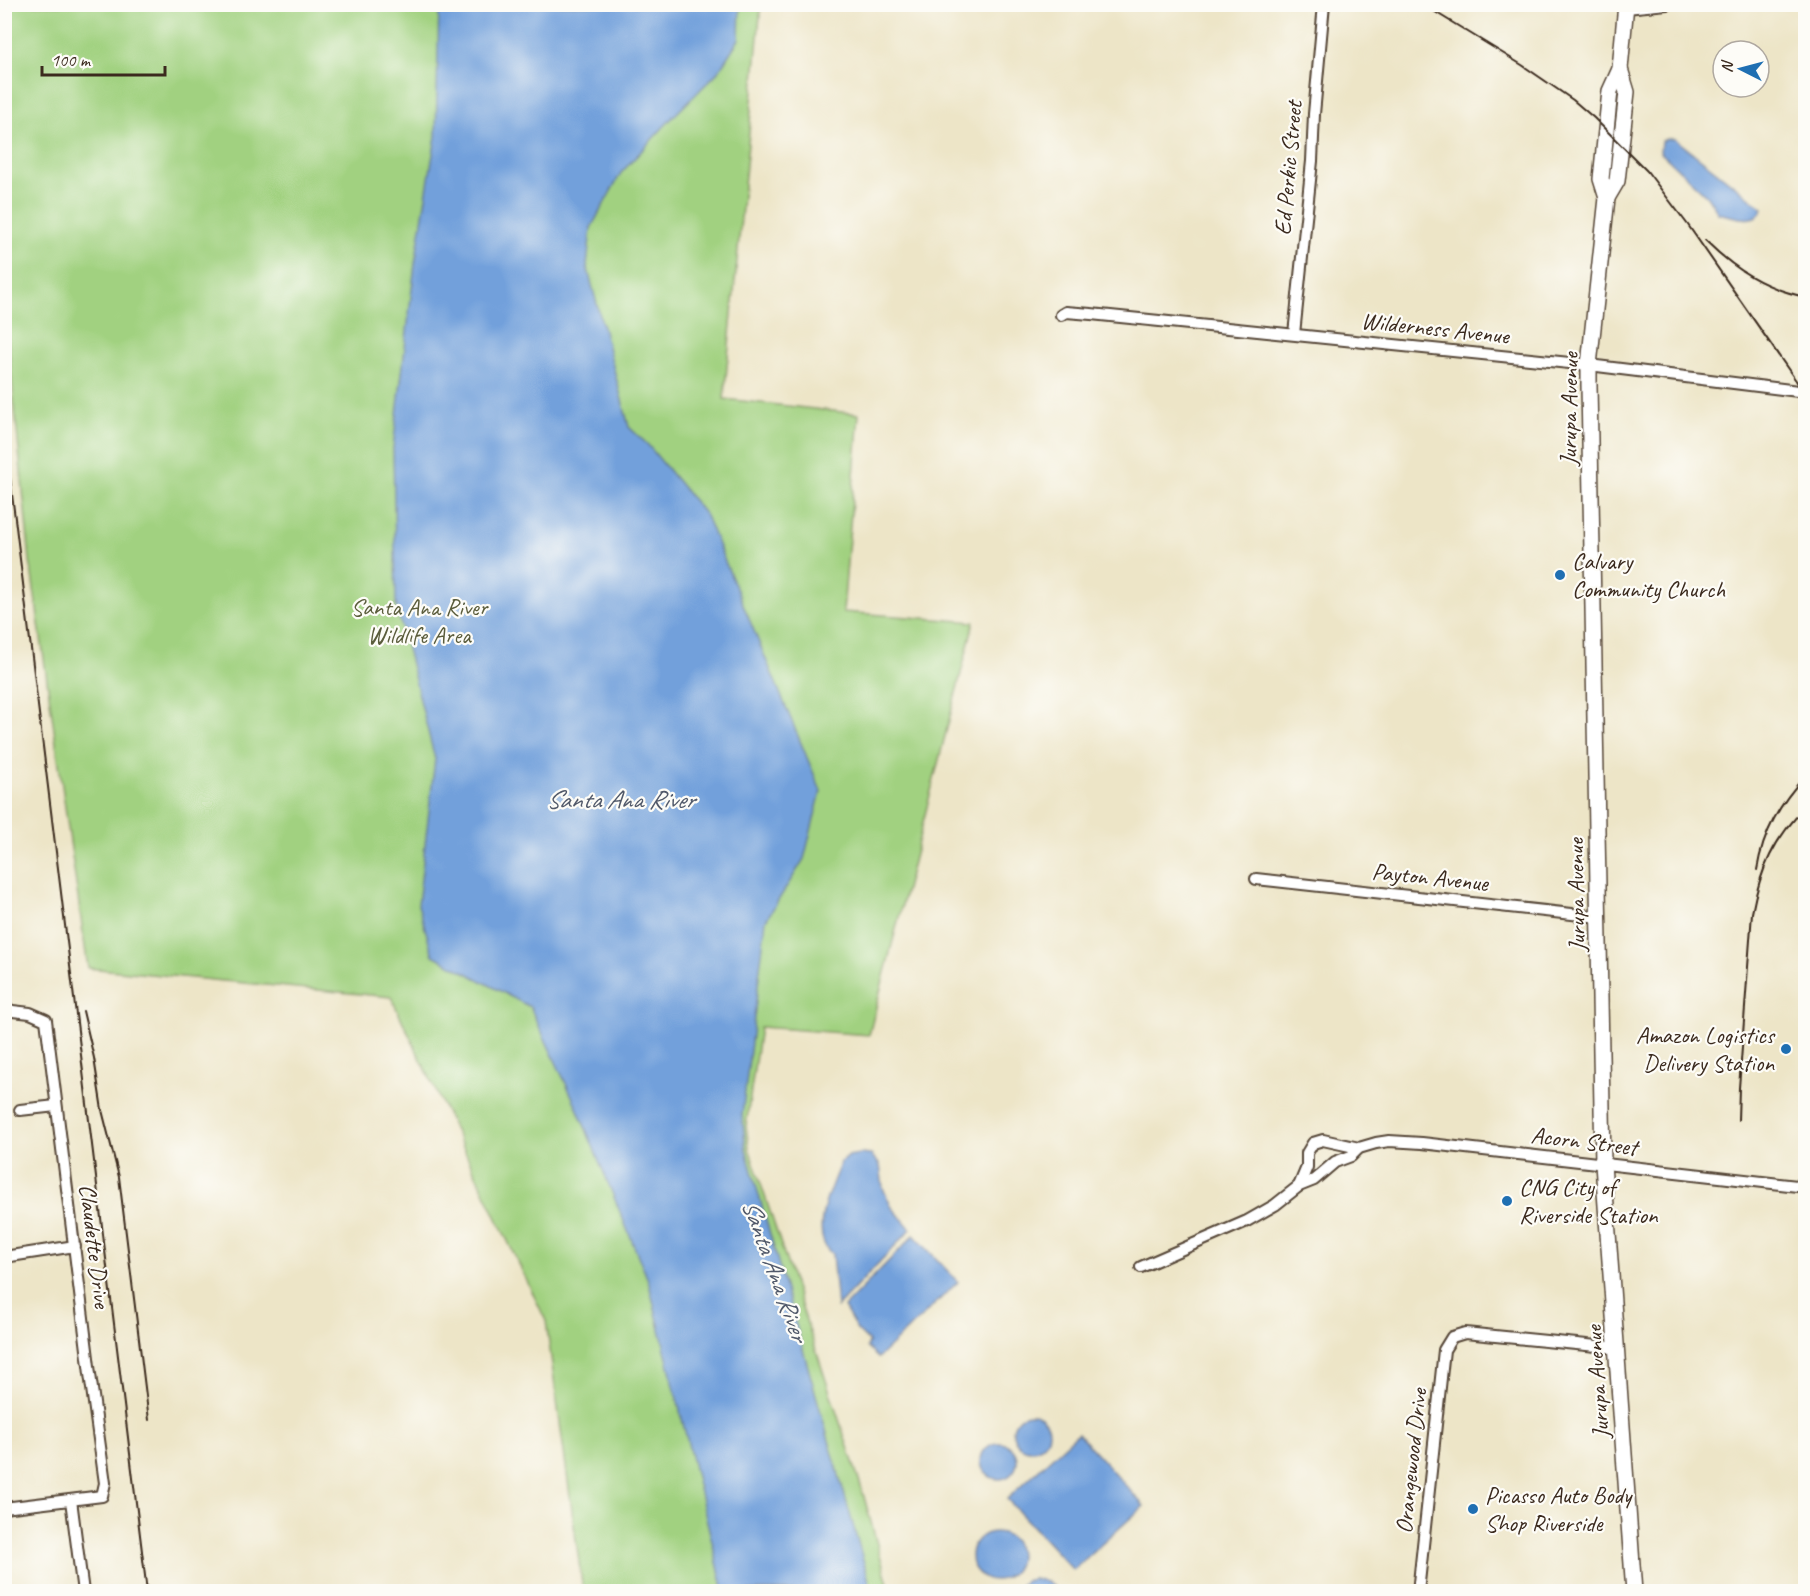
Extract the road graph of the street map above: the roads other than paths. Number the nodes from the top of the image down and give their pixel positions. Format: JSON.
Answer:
{"nodes":[{"id":1,"x":1324,"y":4,"type":"edge"},
{"id":2,"x":1667,"y":4,"type":"edge"},
{"id":3,"x":1626,"y":6,"type":"edge"},
{"id":4,"x":1061,"y":315,"type":"dead end"},
{"id":5,"x":1294,"y":334,"type":"junction"},
{"id":6,"x":1589,"y":365,"type":"junction"},
{"id":7,"x":1806,"y":392,"type":"edge"},
{"id":8,"x":1256,"y":879,"type":"dead end"},
{"id":9,"x":1599,"y":917,"type":"junction"},
{"id":10,"x":4,"y":1010,"type":"edge"},
{"id":11,"x":56,"y":1106,"type":"junction"},
{"id":12,"x":20,"y":1110,"type":"dead end"},
{"id":13,"x":1359,"y":1148,"type":"junction"},
{"id":14,"x":1604,"y":1164,"type":"junction"},
{"id":15,"x":1299,"y":1186,"type":"junction"},
{"id":16,"x":1806,"y":1187,"type":"edge"},
{"id":17,"x":75,"y":1246,"type":"junction"},
{"id":18,"x":4,"y":1257,"type":"edge"},
{"id":19,"x":1141,"y":1267,"type":"dead end"},
{"id":20,"x":1617,"y":1348,"type":"junction"},
{"id":21,"x":71,"y":1500,"type":"junction"},
{"id":22,"x":4,"y":1508,"type":"edge"},
{"id":23,"x":83,"y":1592,"type":"edge"},
{"id":24,"x":1418,"y":1592,"type":"edge"},
{"id":25,"x":1634,"y":1592,"type":"edge"}],
"edges":[{"from":1,"to":5,"type":"street","name":"Ed Perkic Street"},
{"from":2,"to":3,"type":"street"},
{"from":3,"to":6,"type":"main road","name":"Jurupa Avenue"},
{"from":4,"to":5,"type":"street","name":"Wilderness Avenue"},
{"from":5,"to":6,"type":"street","name":"Wilderness Avenue"},
{"from":6,"to":7,"type":"street","name":"Wilderness Avenue"},
{"from":6,"to":9,"type":"main road","name":"Jurupa Avenue"},
{"from":8,"to":9,"type":"street","name":"Payton Avenue"},
{"from":9,"to":14,"type":"main road","name":"Jurupa Avenue"},
{"from":10,"to":11,"type":"street","name":"Claudette Drive"},
{"from":11,"to":12,"type":"street"},
{"from":11,"to":17,"type":"street","name":"Claudette Drive"},
{"from":13,"to":14,"type":"street","name":"Acorn Street"},
{"from":13,"to":15,"type":"street","name":"Acorn Street"},
{"from":13,"to":15,"type":"street","name":"Acorn Street"},
{"from":14,"to":16,"type":"street","name":"Acorn Street"},
{"from":14,"to":20,"type":"main road","name":"Jurupa Avenue"},
{"from":15,"to":19,"type":"street","name":"Acorn Street"},
{"from":17,"to":18,"type":"street"},
{"from":17,"to":21,"type":"street","name":"Claudette Drive"},
{"from":20,"to":24,"type":"street","name":"Orangewood Drive"},
{"from":20,"to":25,"type":"main road","name":"Jurupa Avenue"},
{"from":21,"to":22,"type":"street"},
{"from":21,"to":23,"type":"street"}]}
